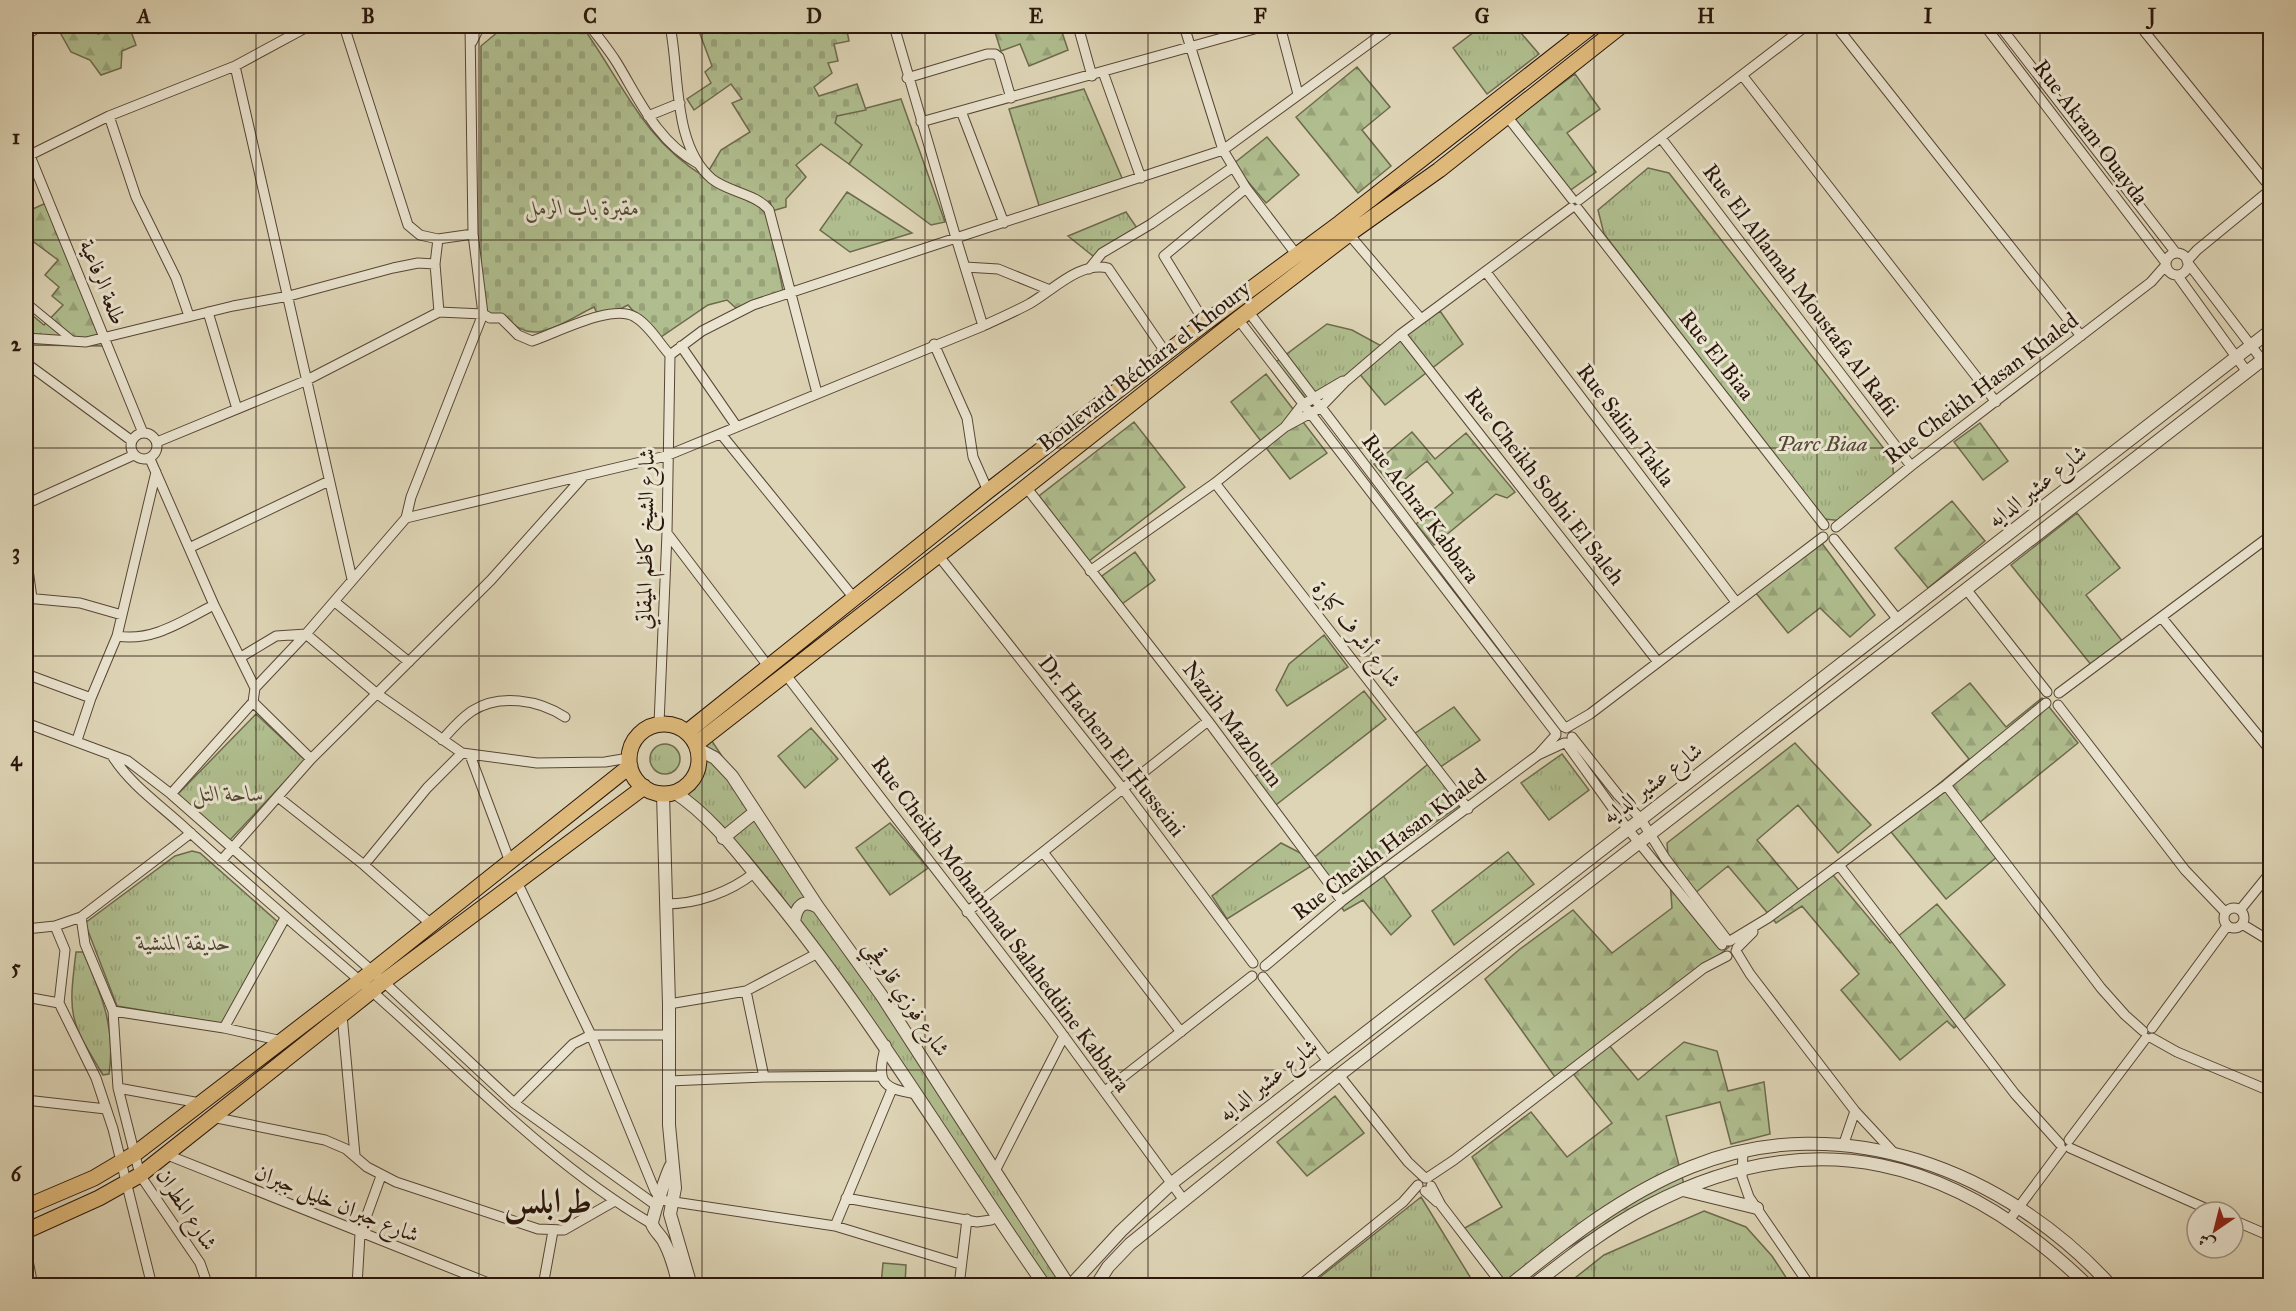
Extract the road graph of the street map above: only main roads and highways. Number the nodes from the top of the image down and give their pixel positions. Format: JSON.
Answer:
{"nodes":[{"id":1,"x":1592,"y":26,"type":"edge"},
{"id":2,"x":1621,"y":26,"type":"edge"},
{"id":3,"x":1345,"y":228,"type":"junction"},
{"id":4,"x":694,"y":742,"type":"junction"},
{"id":5,"x":629,"y":762,"type":"junction"},
{"id":6,"x":644,"y":787,"type":"junction"},
{"id":7,"x":371,"y":981,"type":"junction"},
{"id":8,"x":26,"y":1207,"type":"edge"},
{"id":9,"x":26,"y":1232,"type":"edge"}],
"edges":[{"from":1,"to":3,"type":"highway","name":"Boulevard Béchara el Khoury"},
{"from":2,"to":3,"type":"highway","name":"Boulevard Béchara el Khoury"},
{"from":3,"to":4,"type":"highway","name":"Boulevard Béchara el Khoury"},
{"from":3,"to":4,"type":"highway","name":"Boulevard Béchara el Khoury"},
{"from":4,"to":5,"type":"highway"},
{"from":4,"to":6,"type":"highway"},
{"from":5,"to":6,"type":"highway"},
{"from":5,"to":7,"type":"highway"},
{"from":6,"to":7,"type":"highway"},
{"from":7,"to":8,"type":"highway"},
{"from":7,"to":9,"type":"highway"}]}
